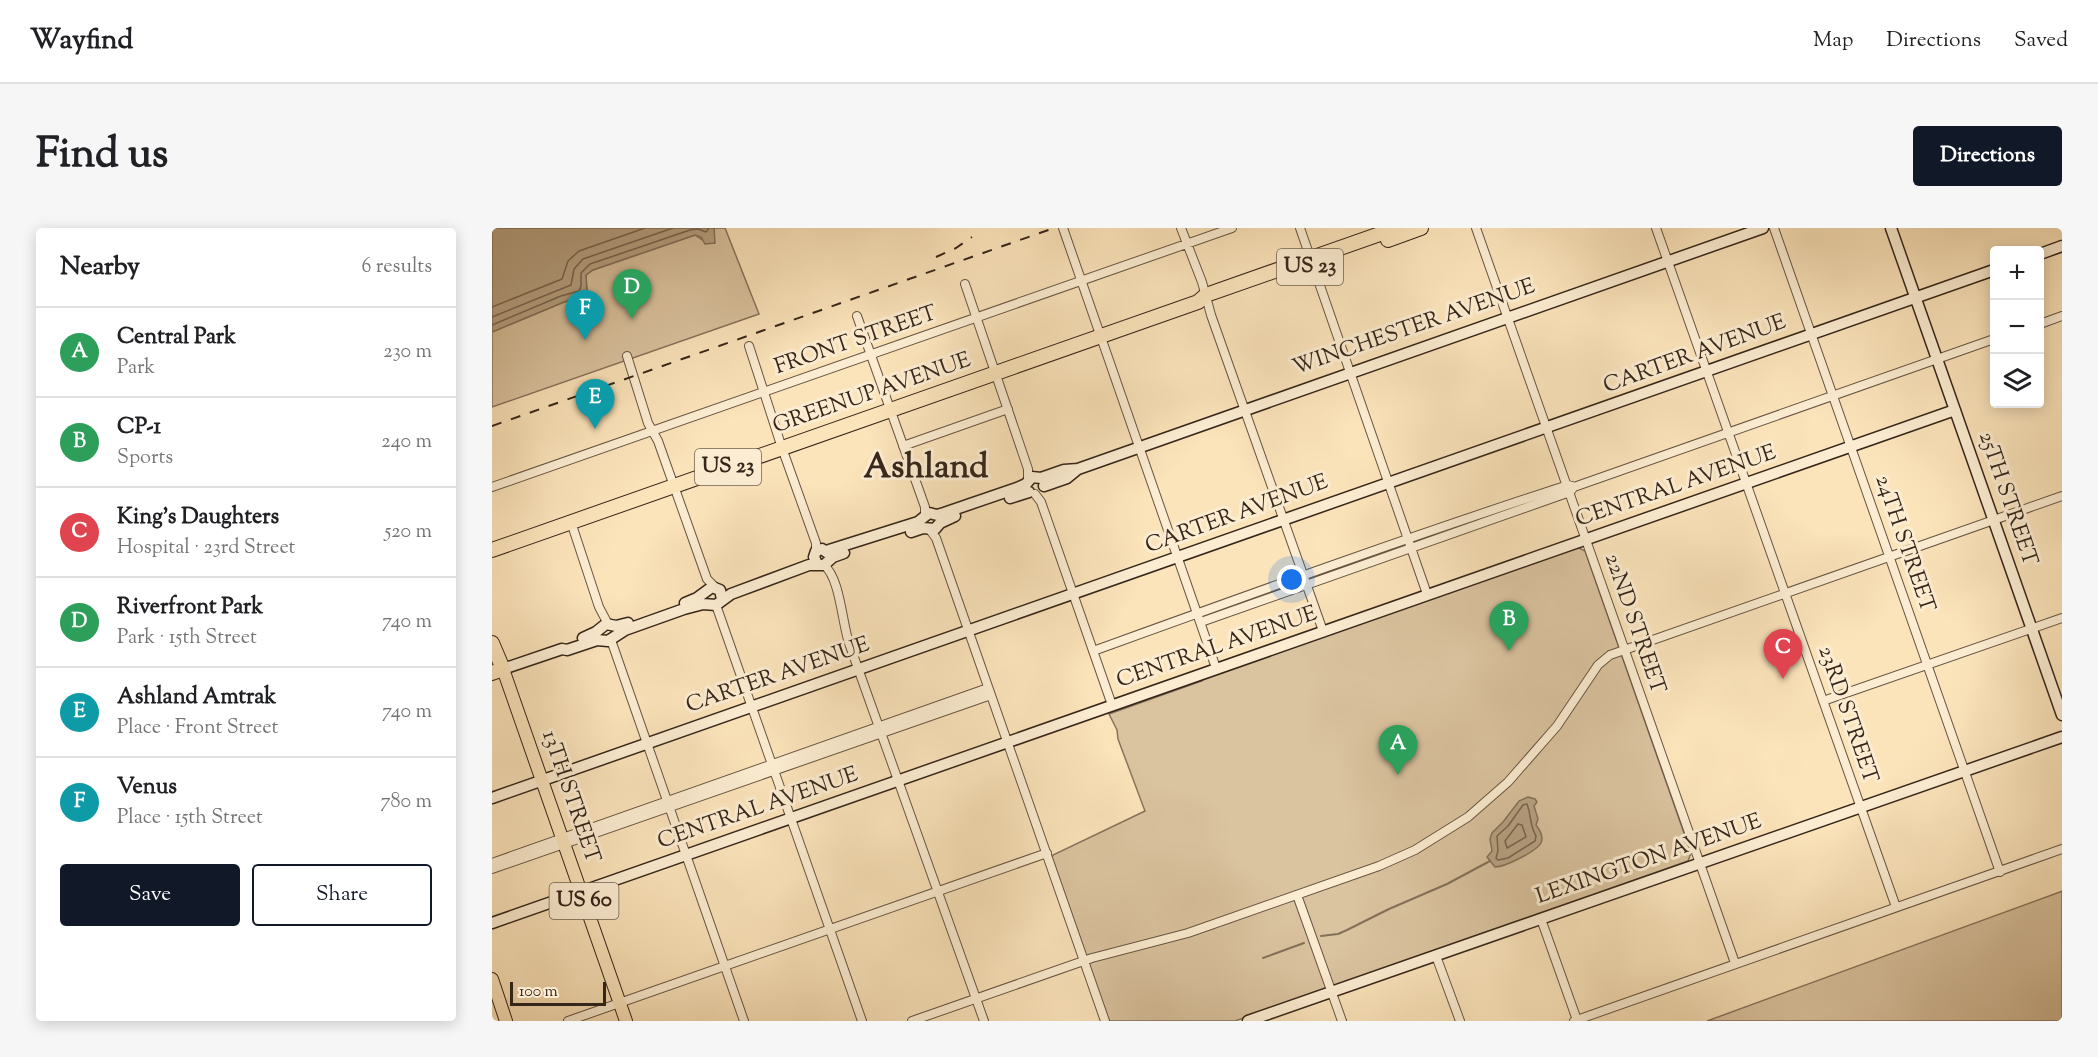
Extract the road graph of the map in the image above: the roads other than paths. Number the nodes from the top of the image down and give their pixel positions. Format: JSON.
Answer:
{"nodes":[{"id":1,"x":1063,"y":228,"type":"edge"},
{"id":2,"x":1181,"y":228,"type":"edge"},
{"id":3,"x":1232,"y":228,"type":"edge"},
{"id":4,"x":1300,"y":228,"type":"edge"},
{"id":5,"x":1397,"y":228,"type":"edge"},
{"id":6,"x":1421,"y":228,"type":"edge"},
{"id":7,"x":1476,"y":228,"type":"edge"},
{"id":8,"x":1656,"y":228,"type":"edge"},
{"id":9,"x":1763,"y":228,"type":"edge"},
{"id":10,"x":1774,"y":228,"type":"edge"},
{"id":11,"x":1891,"y":228,"type":"edge"},
{"id":12,"x":1187,"y":244,"type":"junction"},
{"id":13,"x":2062,"y":246,"type":"edge"},
{"id":14,"x":2044,"y":253,"type":"edge"},
{"id":15,"x":1668,"y":261,"type":"junction"},
{"id":16,"x":1312,"y":262,"type":"junction"},
{"id":17,"x":1990,"y":272,"type":"edge"},
{"id":18,"x":1081,"y":281,"type":"junction"},
{"id":19,"x":965,"y":284,"type":"dead end"},
{"id":20,"x":1916,"y":298,"type":"junction"},
{"id":21,"x":1204,"y":300,"type":"junction"},
{"id":22,"x":857,"y":316,"type":"dead end"},
{"id":23,"x":2062,"y":316,"type":"edge"},
{"id":24,"x":977,"y":318,"type":"junction"},
{"id":25,"x":1508,"y":318,"type":"junction"},
{"id":26,"x":2044,"y":323,"type":"edge"},
{"id":27,"x":1811,"y":334,"type":"junction"},
{"id":28,"x":1100,"y":336,"type":"junction"},
{"id":29,"x":1990,"y":341,"type":"edge"},
{"id":30,"x":749,"y":346,"type":"dead end"},
{"id":31,"x":871,"y":354,"type":"junction"},
{"id":32,"x":627,"y":356,"type":"dead end"},
{"id":33,"x":1937,"y":360,"type":"junction"},
{"id":34,"x":1707,"y":372,"type":"junction"},
{"id":35,"x":995,"y":373,"type":"junction"},
{"id":36,"x":1350,"y":373,"type":"junction"},
{"id":37,"x":765,"y":392,"type":"junction"},
{"id":38,"x":1833,"y":397,"type":"junction"},
{"id":39,"x":1008,"y":409,"type":"junction"},
{"id":40,"x":891,"y":410,"type":"junction"},
{"id":41,"x":1245,"y":410,"type":"junction"},
{"id":42,"x":1955,"y":410,"type":"junction"},
{"id":43,"x":1547,"y":428,"type":"junction"},
{"id":44,"x":651,"y":431,"type":"junction"},
{"id":45,"x":1728,"y":432,"type":"junction"},
{"id":46,"x":903,"y":446,"type":"junction"},
{"id":47,"x":1850,"y":446,"type":"junction"},
{"id":48,"x":1139,"y":447,"type":"junction"},
{"id":49,"x":782,"y":448,"type":"junction"},
{"id":50,"x":1389,"y":482,"type":"junction"},
{"id":51,"x":1746,"y":483,"type":"junction"},
{"id":52,"x":674,"y":485,"type":"junction"},
{"id":53,"x":1035,"y":485,"type":"junction"},
{"id":54,"x":492,"y":487,"type":"edge"},
{"id":55,"x":1570,"y":488,"type":"junction"},
{"id":56,"x":2062,"y":496,"type":"edge"},
{"id":57,"x":1282,"y":519,"type":"junction"},
{"id":58,"x":1993,"y":520,"type":"junction"},
{"id":59,"x":572,"y":522,"type":"junction"},
{"id":60,"x":931,"y":522,"type":"junction"},
{"id":61,"x":1408,"y":539,"type":"junction"},
{"id":62,"x":1586,"y":539,"type":"junction"},
{"id":63,"x":1411,"y":549,"type":"junction"},
{"id":64,"x":492,"y":550,"type":"edge"},
{"id":65,"x":821,"y":555,"type":"junction"},
{"id":66,"x":1178,"y":556,"type":"junction"},
{"id":67,"x":1889,"y":557,"type":"junction"},
{"id":68,"x":1303,"y":576,"type":"junction"},
{"id":69,"x":1306,"y":585,"type":"junction"},
{"id":70,"x":710,"y":587,"type":"junction"},
{"id":71,"x":1785,"y":593,"type":"junction"},
{"id":72,"x":1073,"y":594,"type":"junction"},
{"id":73,"x":1427,"y":594,"type":"junction"},
{"id":74,"x":715,"y":603,"type":"junction"},
{"id":75,"x":1199,"y":618,"type":"junction"},
{"id":76,"x":2062,"y":618,"type":"edge"},
{"id":77,"x":2031,"y":628,"type":"junction"},
{"id":78,"x":606,"y":630,"type":"junction"},
{"id":79,"x":969,"y":631,"type":"junction"},
{"id":80,"x":1323,"y":631,"type":"junction"},
{"id":81,"x":494,"y":649,"type":"edge"},
{"id":82,"x":1624,"y":650,"type":"junction"},
{"id":83,"x":1093,"y":651,"type":"junction"},
{"id":84,"x":1927,"y":664,"type":"junction"},
{"id":85,"x":1216,"y":668,"type":"junction"},
{"id":86,"x":858,"y":669,"type":"junction"},
{"id":87,"x":498,"y":671,"type":"edge"},
{"id":88,"x":990,"y":692,"type":"junction"},
{"id":89,"x":1823,"y":701,"type":"junction"},
{"id":90,"x":1112,"y":705,"type":"junction"},
{"id":91,"x":753,"y":706,"type":"junction"},
{"id":92,"x":2062,"y":716,"type":"edge"},
{"id":93,"x":881,"y":730,"type":"junction"},
{"id":94,"x":2062,"y":737,"type":"edge"},
{"id":95,"x":648,"y":742,"type":"junction"},
{"id":96,"x":1007,"y":742,"type":"junction"},
{"id":97,"x":774,"y":768,"type":"junction"},
{"id":98,"x":1965,"y":771,"type":"junction"},
{"id":99,"x":899,"y":780,"type":"junction"},
{"id":100,"x":542,"y":781,"type":"junction"},
{"id":101,"x":492,"y":798,"type":"edge"},
{"id":102,"x":669,"y":805,"type":"junction"},
{"id":103,"x":1860,"y":807,"type":"junction"},
{"id":104,"x":792,"y":818,"type":"junction"},
{"id":105,"x":563,"y":841,"type":"junction"},
{"id":106,"x":2062,"y":849,"type":"edge"},
{"id":107,"x":1047,"y":853,"type":"junction"},
{"id":108,"x":686,"y":855,"type":"junction"},
{"id":109,"x":492,"y":863,"type":"edge"},
{"id":110,"x":1699,"y":863,"type":"junction"},
{"id":111,"x":492,"y":869,"type":"edge"},
{"id":112,"x":2000,"y":872,"type":"junction"},
{"id":113,"x":581,"y":891,"type":"junction"},
{"id":114,"x":938,"y":891,"type":"junction"},
{"id":115,"x":1297,"y":895,"type":"junction"},
{"id":116,"x":1896,"y":908,"type":"junction"},
{"id":117,"x":1541,"y":919,"type":"junction"},
{"id":118,"x":492,"y":923,"type":"edge"},
{"id":119,"x":830,"y":929,"type":"junction"},
{"id":120,"x":1436,"y":956,"type":"junction"},
{"id":121,"x":1084,"y":961,"type":"junction"},
{"id":122,"x":1735,"y":963,"type":"junction"},
{"id":123,"x":725,"y":966,"type":"junction"},
{"id":124,"x":492,"y":979,"type":"edge"},
{"id":125,"x":1331,"y":992,"type":"junction"},
{"id":126,"x":976,"y":999,"type":"junction"},
{"id":127,"x":620,"y":1003,"type":"junction"},
{"id":128,"x":1575,"y":1020,"type":"edge"},
{"id":129,"x":506,"y":1021,"type":"edge"},
{"id":130,"x":568,"y":1021,"type":"edge"},
{"id":131,"x":626,"y":1021,"type":"edge"},
{"id":132,"x":744,"y":1021,"type":"edge"},
{"id":133,"x":862,"y":1021,"type":"edge"},
{"id":134,"x":912,"y":1021,"type":"edge"},
{"id":135,"x":984,"y":1021,"type":"edge"},
{"id":136,"x":1106,"y":1021,"type":"edge"},
{"id":137,"x":1248,"y":1021,"type":"edge"},
{"id":138,"x":1342,"y":1021,"type":"edge"},
{"id":139,"x":1460,"y":1021,"type":"edge"}],
"edges":[{"from":1,"to":18,"type":"street"},
{"from":2,"to":12,"type":"street"},
{"from":3,"to":12,"type":"street","name":"FRONT STREET"},
{"from":4,"to":16,"type":"street"},
{"from":5,"to":16,"type":"highway","name":"GREENUP AVENUE","number":"US 23"},
{"from":6,"to":16,"type":"highway","name":"GREENUP AVENUE","number":"US 23"},
{"from":7,"to":25,"type":"street","name":"22ND STREET"},
{"from":8,"to":15,"type":"street","name":"23RD STREET"},
{"from":9,"to":15,"type":"street","name":"WINCHESTER AVENUE"},
{"from":10,"to":27,"type":"street","name":"24TH STREET"},
{"from":11,"to":20,"type":"street","name":"25TH STREET"},
{"from":12,"to":18,"type":"street","name":"FRONT STREET"},
{"from":12,"to":21,"type":"street"},
{"from":13,"to":14,"type":"street"},
{"from":15,"to":25,"type":"street","name":"WINCHESTER AVENUE"},
{"from":15,"to":34,"type":"street","name":"23RD STREET"},
{"from":16,"to":21,"type":"highway","name":"GREENUP AVENUE","number":"US 23"},
{"from":16,"to":36,"type":"street"},
{"from":17,"to":20,"type":"street","name":"CARTER AVENUE"},
{"from":18,"to":24,"type":"street","name":"FRONT STREET"},
{"from":18,"to":28,"type":"street"},
{"from":19,"to":24,"type":"street"},
{"from":20,"to":27,"type":"street","name":"CARTER AVENUE"},
{"from":20,"to":33,"type":"street","name":"25TH STREET"},
{"from":21,"to":28,"type":"highway","name":"GREENUP AVENUE","number":"US 23"},
{"from":21,"to":41,"type":"street"},
{"from":22,"to":31,"type":"street"},
{"from":23,"to":26,"type":"street"},
{"from":24,"to":31,"type":"street","name":"FRONT STREET"},
{"from":24,"to":35,"type":"street"},
{"from":25,"to":36,"type":"street","name":"WINCHESTER AVENUE"},
{"from":25,"to":43,"type":"street","name":"22ND STREET"},
{"from":27,"to":34,"type":"street","name":"CARTER AVENUE"},
{"from":27,"to":38,"type":"street","name":"24TH STREET"},
{"from":28,"to":35,"type":"highway","name":"GREENUP AVENUE","number":"US 23"},
{"from":28,"to":48,"type":"street"},
{"from":29,"to":33,"type":"street"},
{"from":30,"to":37,"type":"street"},
{"from":31,"to":37,"type":"street","name":"FRONT STREET"},
{"from":31,"to":40,"type":"street"},
{"from":32,"to":44,"type":"street"},
{"from":33,"to":38,"type":"street"},
{"from":33,"to":42,"type":"street","name":"25TH STREET"},
{"from":34,"to":43,"type":"street","name":"CARTER AVENUE"},
{"from":34,"to":45,"type":"street","name":"23RD STREET"},
{"from":35,"to":39,"type":"street"},
{"from":35,"to":40,"type":"highway","name":"GREENUP AVENUE","number":"US 23"},
{"from":36,"to":41,"type":"street","name":"WINCHESTER AVENUE"},
{"from":36,"to":50,"type":"street"},
{"from":37,"to":44,"type":"street","name":"FRONT STREET"},
{"from":37,"to":49,"type":"street"},
{"from":38,"to":45,"type":"street"},
{"from":38,"to":47,"type":"street","name":"24TH STREET"},
{"from":39,"to":46,"type":"street"},
{"from":39,"to":53,"type":"street"},
{"from":40,"to":46,"type":"street"},
{"from":40,"to":49,"type":"highway","name":"GREENUP AVENUE","number":"US 23"},
{"from":41,"to":48,"type":"street","name":"WINCHESTER AVENUE"},
{"from":41,"to":57,"type":"street"},
{"from":42,"to":47,"type":"street","name":"CENTRAL AVENUE"},
{"from":42,"to":58,"type":"street","name":"25TH STREET"},
{"from":43,"to":50,"type":"street","name":"CARTER AVENUE"},
{"from":43,"to":55,"type":"street","name":"22ND STREET"},
{"from":44,"to":52,"type":"street"},
{"from":44,"to":54,"type":"street","name":"FRONT STREET"},
{"from":45,"to":51,"type":"street","name":"23RD STREET"},
{"from":45,"to":55,"type":"street"},
{"from":46,"to":60,"type":"street"},
{"from":47,"to":51,"type":"street","name":"CENTRAL AVENUE"},
{"from":47,"to":67,"type":"street","name":"24TH STREET"},
{"from":48,"to":53,"type":"street","name":"WINCHESTER AVENUE"},
{"from":48,"to":66,"type":"street"},
{"from":49,"to":52,"type":"highway","name":"GREENUP AVENUE","number":"US 23"},
{"from":49,"to":65,"type":"street"},
{"from":50,"to":57,"type":"street","name":"CARTER AVENUE"},
{"from":50,"to":61,"type":"street"},
{"from":51,"to":62,"type":"street","name":"CENTRAL AVENUE"},
{"from":51,"to":71,"type":"street","name":"23RD STREET"},
{"from":52,"to":59,"type":"highway","name":"GREENUP AVENUE","number":"US 23"},
{"from":52,"to":70,"type":"street"},
{"from":53,"to":60,"type":"street","name":"WINCHESTER AVENUE"},
{"from":53,"to":72,"type":"street"},
{"from":55,"to":61,"type":"street"},
{"from":55,"to":62,"type":"street","name":"22ND STREET"},
{"from":55,"to":63,"type":"street"},
{"from":56,"to":58,"type":"street"},
{"from":57,"to":66,"type":"street","name":"CARTER AVENUE"},
{"from":57,"to":68,"type":"street"},
{"from":58,"to":67,"type":"street"},
{"from":58,"to":77,"type":"street","name":"25TH STREET"},
{"from":59,"to":64,"type":"highway","name":"GREENUP AVENUE","number":"US 23"},
{"from":59,"to":78,"type":"street"},
{"from":60,"to":65,"type":"street","name":"WINCHESTER AVENUE"},
{"from":60,"to":79,"type":"street"},
{"from":61,"to":63,"type":"street"},
{"from":61,"to":68,"type":"street"},
{"from":62,"to":73,"type":"street","name":"CENTRAL AVENUE"},
{"from":62,"to":82,"type":"street","name":"22ND STREET"},
{"from":63,"to":69,"type":"street"},
{"from":63,"to":73,"type":"street"},
{"from":65,"to":70,"type":"street","name":"WINCHESTER AVENUE"},
{"from":65,"to":74,"type":"street","name":"WINCHESTER AVENUE"},
{"from":65,"to":86,"type":"street"},
{"from":66,"to":72,"type":"street","name":"CARTER AVENUE"},
{"from":66,"to":75,"type":"street"},
{"from":67,"to":71,"type":"street"},
{"from":67,"to":84,"type":"street","name":"24TH STREET"},
{"from":68,"to":69,"type":"street"},
{"from":68,"to":75,"type":"street"},
{"from":69,"to":75,"type":"street"},
{"from":69,"to":80,"type":"street"},
{"from":70,"to":74,"type":"street"},
{"from":70,"to":74,"type":"street"},
{"from":70,"to":78,"type":"street","name":"WINCHESTER AVENUE"},
{"from":71,"to":82,"type":"street"},
{"from":71,"to":89,"type":"street","name":"23RD STREET"},
{"from":72,"to":79,"type":"street","name":"CARTER AVENUE"},
{"from":72,"to":83,"type":"street"},
{"from":73,"to":80,"type":"street","name":"CENTRAL AVENUE"},
{"from":74,"to":78,"type":"street","name":"WINCHESTER AVENUE"},
{"from":74,"to":91,"type":"street"},
{"from":75,"to":83,"type":"street"},
{"from":75,"to":85,"type":"street"},
{"from":76,"to":77,"type":"street"},
{"from":77,"to":84,"type":"street"},
{"from":77,"to":92,"type":"street","name":"25TH STREET"},
{"from":78,"to":87,"type":"street","name":"WINCHESTER AVENUE"},
{"from":78,"to":95,"type":"street"},
{"from":79,"to":86,"type":"street","name":"CARTER AVENUE"},
{"from":79,"to":88,"type":"street"},
{"from":80,"to":85,"type":"street","name":"CENTRAL AVENUE"},
{"from":81,"to":87,"type":"highway","name":"13TH STREET"},
{"from":82,"to":110,"type":"street","name":"22ND STREET"},
{"from":82,"to":115,"type":"street"},
{"from":83,"to":90,"type":"street"},
{"from":84,"to":89,"type":"street"},
{"from":84,"to":98,"type":"street","name":"24TH STREET"},
{"from":85,"to":90,"type":"street","name":"CENTRAL AVENUE"},
{"from":86,"to":91,"type":"street","name":"CARTER AVENUE"},
{"from":86,"to":93,"type":"street"},
{"from":87,"to":100,"type":"main road","name":"13TH STREET","number":"US 60"},
{"from":88,"to":93,"type":"street"},
{"from":88,"to":96,"type":"street"},
{"from":89,"to":103,"type":"street","name":"23RD STREET"},
{"from":90,"to":96,"type":"street","name":"CENTRAL AVENUE"},
{"from":91,"to":95,"type":"street","name":"CARTER AVENUE"},
{"from":91,"to":97,"type":"street"},
{"from":93,"to":97,"type":"street"},
{"from":93,"to":99,"type":"street"},
{"from":94,"to":98,"type":"street","name":"LEXINGTON AVENUE"},
{"from":95,"to":100,"type":"street","name":"CARTER AVENUE"},
{"from":95,"to":102,"type":"street"},
{"from":96,"to":99,"type":"street","name":"CENTRAL AVENUE"},
{"from":96,"to":107,"type":"street"},
{"from":97,"to":102,"type":"street"},
{"from":97,"to":104,"type":"street"},
{"from":98,"to":103,"type":"street","name":"LEXINGTON AVENUE"},
{"from":98,"to":112,"type":"street","name":"24TH STREET"},
{"from":99,"to":104,"type":"street","name":"CENTRAL AVENUE"},
{"from":99,"to":114,"type":"street"},
{"from":100,"to":101,"type":"street","name":"CARTER AVENUE"},
{"from":100,"to":105,"type":"main road","name":"13TH STREET","number":"US 60"},
{"from":102,"to":105,"type":"street"},
{"from":102,"to":108,"type":"street"},
{"from":103,"to":110,"type":"street","name":"LEXINGTON AVENUE"},
{"from":103,"to":116,"type":"street","name":"23RD STREET"},
{"from":104,"to":108,"type":"street","name":"CENTRAL AVENUE"},
{"from":104,"to":119,"type":"street"},
{"from":105,"to":109,"type":"street"},
{"from":105,"to":111,"type":"street"},
{"from":105,"to":113,"type":"main road","name":"13TH STREET","number":"US 60"},
{"from":106,"to":112,"type":"street"},
{"from":107,"to":114,"type":"street"},
{"from":107,"to":121,"type":"street"},
{"from":108,"to":113,"type":"street","name":"CENTRAL AVENUE"},
{"from":108,"to":123,"type":"street"},
{"from":110,"to":117,"type":"street","name":"LEXINGTON AVENUE"},
{"from":110,"to":122,"type":"street","name":"22ND STREET"},
{"from":112,"to":116,"type":"street"},
{"from":113,"to":118,"type":"street","name":"CENTRAL AVENUE"},
{"from":113,"to":127,"type":"main road","name":"13TH STREET","number":"US 60"},
{"from":114,"to":119,"type":"street"},
{"from":114,"to":126,"type":"street"},
{"from":115,"to":121,"type":"street"},
{"from":115,"to":125,"type":"street"},
{"from":116,"to":122,"type":"street"},
{"from":117,"to":120,"type":"street","name":"LEXINGTON AVENUE"},
{"from":117,"to":128,"type":"street"},
{"from":119,"to":123,"type":"street"},
{"from":119,"to":133,"type":"street"},
{"from":120,"to":125,"type":"street","name":"LEXINGTON AVENUE"},
{"from":120,"to":139,"type":"street"},
{"from":121,"to":126,"type":"street"},
{"from":121,"to":136,"type":"street"},
{"from":122,"to":128,"type":"street"},
{"from":123,"to":127,"type":"street"},
{"from":123,"to":132,"type":"street"},
{"from":124,"to":129,"type":"main road"},
{"from":125,"to":137,"type":"street","name":"LEXINGTON AVENUE"},
{"from":125,"to":138,"type":"street"},
{"from":126,"to":134,"type":"street"},
{"from":126,"to":135,"type":"street"},
{"from":127,"to":130,"type":"street"},
{"from":127,"to":131,"type":"main road","name":"13TH STREET","number":"US 60"}]}
